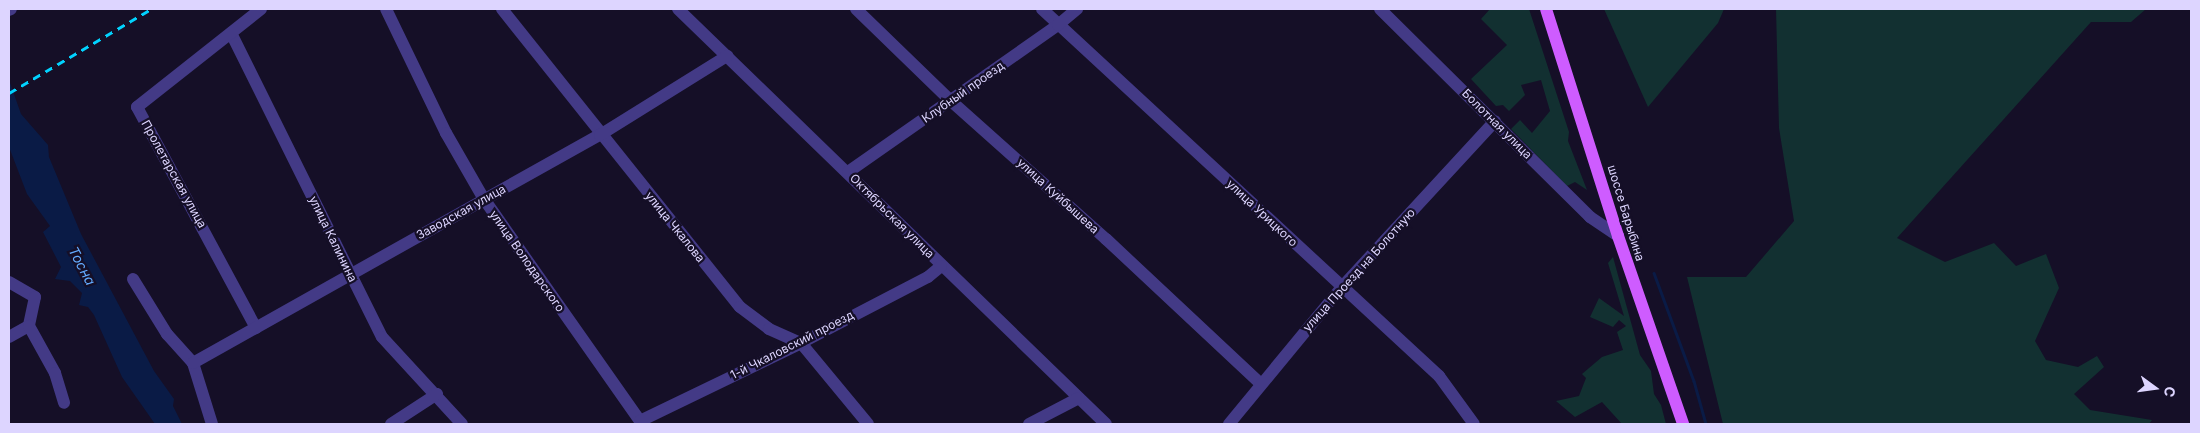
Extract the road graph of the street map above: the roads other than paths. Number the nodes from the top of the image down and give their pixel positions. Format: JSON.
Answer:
{"nodes":[{"id":1,"x":261,"y":9,"type":"edge"},
{"id":2,"x":386,"y":9,"type":"edge"},
{"id":3,"x":502,"y":9,"type":"edge"},
{"id":4,"x":678,"y":9,"type":"edge"},
{"id":5,"x":856,"y":9,"type":"edge"},
{"id":6,"x":1042,"y":9,"type":"edge"},
{"id":7,"x":1077,"y":9,"type":"edge"},
{"id":8,"x":1380,"y":9,"type":"edge"},
{"id":9,"x":1546,"y":9,"type":"edge"},
{"id":10,"x":1058,"y":25,"type":"junction"},
{"id":11,"x":231,"y":34,"type":"junction"},
{"id":12,"x":727,"y":56,"type":"junction"},
{"id":13,"x":951,"y":101,"type":"junction"},
{"id":14,"x":1495,"y":121,"type":"junction"},
{"id":15,"x":600,"y":135,"type":"junction"},
{"id":16,"x":848,"y":172,"type":"junction"},
{"id":17,"x":484,"y":199,"type":"junction"},
{"id":18,"x":1618,"y":236,"type":"junction"},
{"id":19,"x":941,"y":266,"type":"junction"},
{"id":20,"x":350,"y":273,"type":"junction"},
{"id":21,"x":133,"y":279,"type":"dead end"},
{"id":22,"x":9,"y":282,"type":"edge"},
{"id":23,"x":1341,"y":288,"type":"junction"},
{"id":24,"x":29,"y":326,"type":"junction"},
{"id":25,"x":256,"y":328,"type":"junction"},
{"id":26,"x":9,"y":337,"type":"edge"},
{"id":27,"x":801,"y":343,"type":"junction"},
{"id":28,"x":193,"y":363,"type":"junction"},
{"id":29,"x":1261,"y":384,"type":"junction"},
{"id":30,"x":437,"y":394,"type":"junction"},
{"id":31,"x":1079,"y":398,"type":"junction"},
{"id":32,"x":64,"y":403,"type":"dead end"},
{"id":33,"x":641,"y":423,"type":"edge"},
{"id":34,"x":212,"y":424,"type":"edge"},
{"id":35,"x":391,"y":424,"type":"edge"},
{"id":36,"x":462,"y":424,"type":"edge"},
{"id":37,"x":868,"y":424,"type":"edge"},
{"id":38,"x":1029,"y":424,"type":"edge"},
{"id":39,"x":1106,"y":424,"type":"edge"},
{"id":40,"x":1229,"y":424,"type":"edge"},
{"id":41,"x":1474,"y":424,"type":"edge"},
{"id":42,"x":1683,"y":424,"type":"edge"}],
"edges":[{"from":1,"to":11,"type":"street","name":"Пролетарская улица"},
{"from":2,"to":17,"type":"street","name":"улица Володарского"},
{"from":3,"to":15,"type":"street","name":"улица Чкалова"},
{"from":4,"to":12,"type":"street","name":"Октябрьская улица"},
{"from":5,"to":13,"type":"street","name":"улица Куйбышева"},
{"from":6,"to":10,"type":"street","name":"улица Урицкого"},
{"from":7,"to":10,"type":"street","name":"Клубный проезд"},
{"from":8,"to":14,"type":"street","name":"Болотная улица"},
{"from":9,"to":18,"type":"main road","name":"шоссе Барыбина"},
{"from":10,"to":13,"type":"street","name":"Клубный проезд"},
{"from":10,"to":23,"type":"street","name":"улица Урицкого"},
{"from":11,"to":20,"type":"street","name":"улица Калинина"},
{"from":11,"to":25,"type":"street","name":"Пролетарская улица"},
{"from":12,"to":15,"type":"street","name":"Заводская улица"},
{"from":12,"to":16,"type":"street","name":"Октябрьская улица"},
{"from":13,"to":16,"type":"street","name":"Клубный проезд"},
{"from":13,"to":29,"type":"street","name":"улица Куйбышева"},
{"from":14,"to":18,"type":"street","name":"Болотная улица"},
{"from":14,"to":23,"type":"street","name":"улица Проезд на Болотную"},
{"from":15,"to":17,"type":"street","name":"Заводская улица"},
{"from":15,"to":27,"type":"street","name":"улица Чкалова"},
{"from":16,"to":19,"type":"street","name":"Октябрьская улица"},
{"from":17,"to":20,"type":"street","name":"Заводская улица"},
{"from":17,"to":33,"type":"street","name":"улица Володарского"},
{"from":18,"to":42,"type":"main road","name":"шоссе Барыбина"},
{"from":19,"to":27,"type":"street","name":"1-й Чкаловский проезд"},
{"from":19,"to":31,"type":"street","name":"Октябрьская улица"},
{"from":20,"to":25,"type":"street","name":"Заводская улица"},
{"from":20,"to":30,"type":"street","name":"улица Калинина"},
{"from":21,"to":28,"type":"street"},
{"from":22,"to":24,"type":"street"},
{"from":23,"to":29,"type":"street","name":"улица Проезд на Болотную"},
{"from":23,"to":41,"type":"street","name":"улица Урицкого"},
{"from":24,"to":26,"type":"street"},
{"from":24,"to":32,"type":"street"},
{"from":25,"to":28,"type":"street","name":"Заводская улица"},
{"from":27,"to":33,"type":"street","name":"1-й Чкаловский проезд"},
{"from":27,"to":37,"type":"street","name":"улица Чкалова"},
{"from":28,"to":34,"type":"street"},
{"from":29,"to":40,"type":"street","name":"улица Проезд на Болотную"},
{"from":30,"to":35,"type":"street"},
{"from":30,"to":36,"type":"street","name":"улица Калинина"},
{"from":31,"to":38,"type":"street"},
{"from":31,"to":39,"type":"street","name":"Октябрьская улица"}]}
